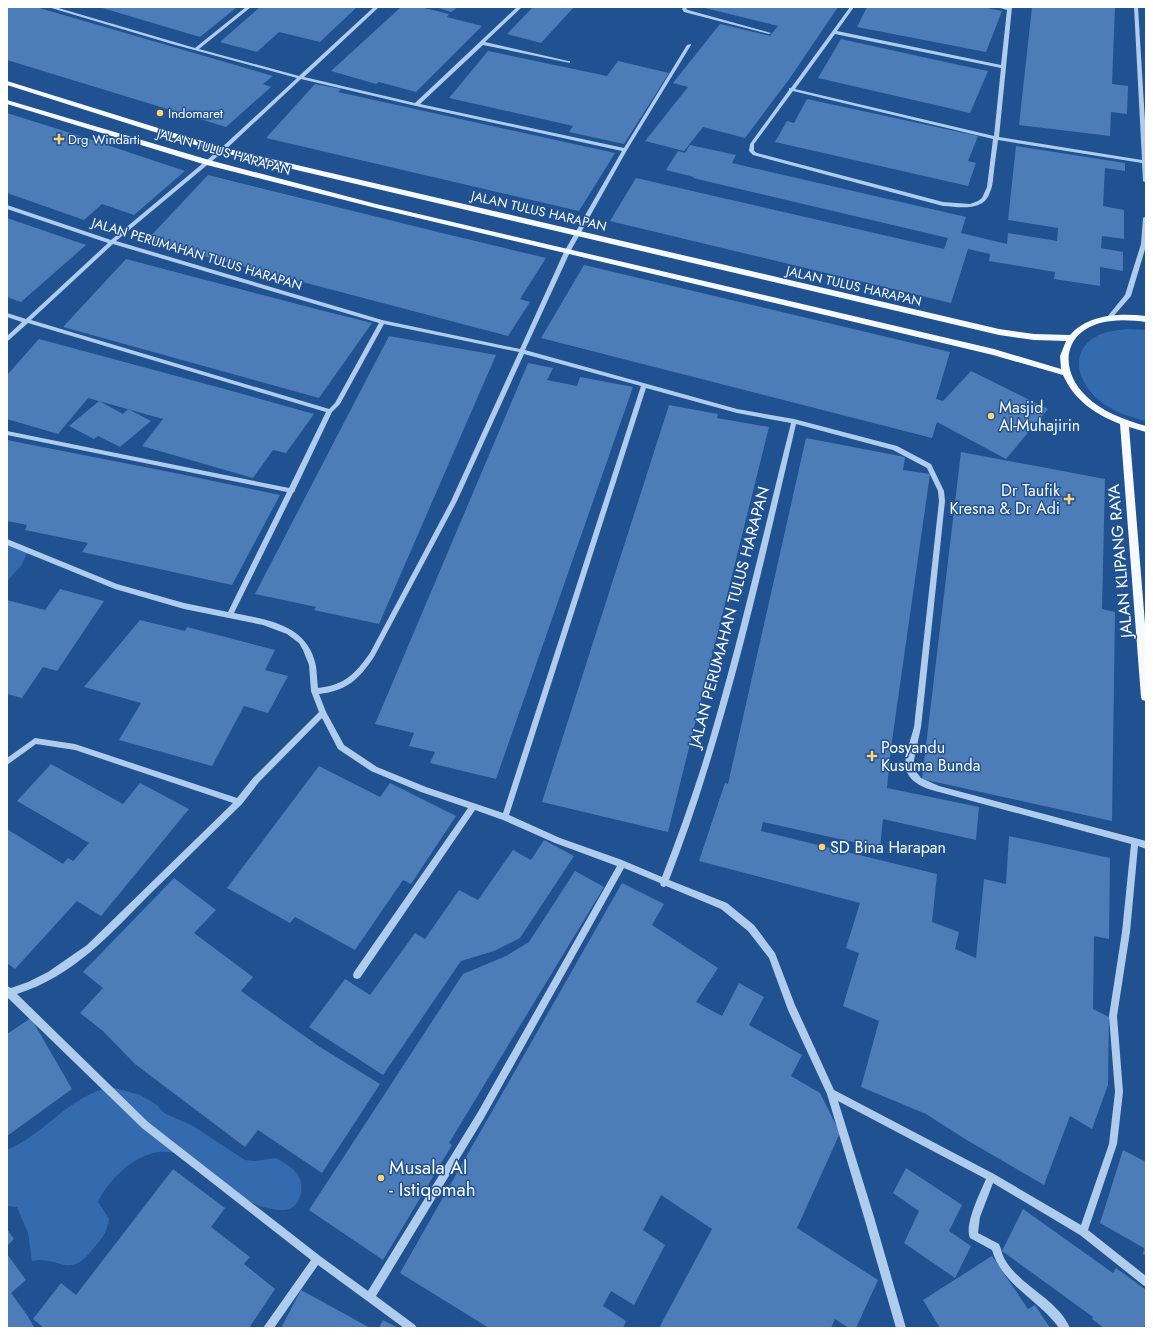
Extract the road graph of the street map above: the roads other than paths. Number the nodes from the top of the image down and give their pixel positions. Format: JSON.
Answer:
{"nodes":[{"id":1,"x":50,"y":7,"type":"edge"},
{"id":2,"x":249,"y":7,"type":"edge"},
{"id":3,"x":377,"y":7,"type":"edge"},
{"id":4,"x":520,"y":7,"type":"edge"},
{"id":5,"x":686,"y":7,"type":"edge"},
{"id":6,"x":852,"y":7,"type":"edge"},
{"id":7,"x":998,"y":7,"type":"edge"},
{"id":8,"x":1136,"y":7,"type":"edge"},
{"id":9,"x":1010,"y":8,"type":"edge"},
{"id":10,"x":834,"y":32,"type":"junction"},
{"id":11,"x":769,"y":34,"type":"dead end"},
{"id":12,"x":482,"y":43,"type":"junction"},
{"id":13,"x":689,"y":45,"type":"dead end"},
{"id":14,"x":196,"y":49,"type":"junction"},
{"id":15,"x":568,"y":62,"type":"dead end"},
{"id":16,"x":1004,"y":67,"type":"junction"},
{"id":17,"x":299,"y":77,"type":"junction"},
{"id":18,"x":7,"y":84,"type":"edge"},
{"id":19,"x":791,"y":89,"type":"junction"},
{"id":20,"x":7,"y":102,"type":"edge"},
{"id":21,"x":42,"y":103,"type":"junction"},
{"id":22,"x":416,"y":105,"type":"junction"},
{"id":23,"x":997,"y":138,"type":"junction"},
{"id":24,"x":222,"y":150,"type":"junction"},
{"id":25,"x":625,"y":150,"type":"junction"},
{"id":26,"x":206,"y":162,"type":"junction"},
{"id":27,"x":1145,"y":162,"type":"edge"},
{"id":28,"x":1146,"y":181,"type":"edge"},
{"id":29,"x":7,"y":207,"type":"edge"},
{"id":30,"x":1146,"y":218,"type":"edge"},
{"id":31,"x":579,"y":233,"type":"junction"},
{"id":32,"x":112,"y":242,"type":"junction"},
{"id":33,"x":567,"y":252,"type":"junction"},
{"id":34,"x":7,"y":315,"type":"edge"},
{"id":35,"x":1109,"y":318,"type":"junction"},
{"id":36,"x":1146,"y":319,"type":"edge"},
{"id":37,"x":25,"y":322,"type":"junction"},
{"id":38,"x":382,"y":322,"type":"junction"},
{"id":39,"x":1070,"y":338,"type":"junction"},
{"id":40,"x":7,"y":339,"type":"edge"},
{"id":41,"x":521,"y":351,"type":"junction"},
{"id":42,"x":1065,"y":373,"type":"junction"},
{"id":43,"x":644,"y":385,"type":"junction"},
{"id":44,"x":330,"y":411,"type":"junction"},
{"id":45,"x":794,"y":421,"type":"junction"},
{"id":46,"x":1124,"y":423,"type":"junction"},
{"id":47,"x":1146,"y":429,"type":"edge"},
{"id":48,"x":7,"y":432,"type":"edge"},
{"id":49,"x":292,"y":491,"type":"junction"},
{"id":50,"x":7,"y":542,"type":"edge"},
{"id":51,"x":230,"y":615,"type":"junction"},
{"id":52,"x":316,"y":691,"type":"junction"},
{"id":53,"x":1146,"y":697,"type":"edge"},
{"id":54,"x":324,"y":713,"type":"junction"},
{"id":55,"x":7,"y":762,"type":"edge"},
{"id":56,"x":239,"y":802,"type":"junction"},
{"id":57,"x":473,"y":807,"type":"junction"},
{"id":58,"x":505,"y":817,"type":"junction"},
{"id":59,"x":1135,"y":842,"type":"junction"},
{"id":60,"x":1146,"y":845,"type":"edge"},
{"id":61,"x":622,"y":864,"type":"junction"},
{"id":62,"x":664,"y":883,"type":"junction"},
{"id":63,"x":357,"y":975,"type":"dead end"},
{"id":64,"x":8,"y":992,"type":"edge"},
{"id":65,"x":830,"y":1093,"type":"junction"},
{"id":66,"x":991,"y":1176,"type":"junction"},
{"id":67,"x":1083,"y":1232,"type":"junction"},
{"id":68,"x":317,"y":1258,"type":"junction"},
{"id":69,"x":1146,"y":1282,"type":"edge"},
{"id":70,"x":370,"y":1297,"type":"junction"},
{"id":71,"x":268,"y":1328,"type":"edge"},
{"id":72,"x":412,"y":1328,"type":"edge"},
{"id":73,"x":901,"y":1328,"type":"edge"},
{"id":74,"x":1064,"y":1328,"type":"edge"}],
"edges":[{"from":1,"to":14,"type":"street"},
{"from":2,"to":14,"type":"street"},
{"from":3,"to":17,"type":"street"},
{"from":4,"to":12,"type":"street"},
{"from":5,"to":11,"type":"street"},
{"from":6,"to":10,"type":"street"},
{"from":7,"to":9,"type":"street"},
{"from":8,"to":27,"type":"street"},
{"from":9,"to":16,"type":"street"},
{"from":10,"to":16,"type":"street"},
{"from":10,"to":19,"type":"street"},
{"from":12,"to":15,"type":"street"},
{"from":12,"to":22,"type":"street"},
{"from":13,"to":25,"type":"street"},
{"from":14,"to":17,"type":"street"},
{"from":16,"to":23,"type":"street"},
{"from":17,"to":22,"type":"street"},
{"from":17,"to":24,"type":"street"},
{"from":18,"to":21,"type":"main road","name":"JALAN TULUS HARAPAN"},
{"from":19,"to":23,"type":"street"},
{"from":19,"to":23,"type":"street"},
{"from":20,"to":21,"type":"main road","name":"JALAN TULUS HARAPAN"},
{"from":21,"to":24,"type":"main road","name":"JALAN TULUS HARAPAN"},
{"from":21,"to":26,"type":"main road","name":"JALAN TULUS HARAPAN"},
{"from":22,"to":25,"type":"street"},
{"from":23,"to":27,"type":"street"},
{"from":24,"to":26,"type":"street"},
{"from":24,"to":31,"type":"main road","name":"JALAN TULUS HARAPAN"},
{"from":25,"to":31,"type":"street"},
{"from":26,"to":32,"type":"street"},
{"from":26,"to":33,"type":"main road","name":"JALAN TULUS HARAPAN"},
{"from":27,"to":28,"type":"street"},
{"from":29,"to":32,"type":"street","name":"JALAN PERUMAHAN TULUS HARAPAN"},
{"from":30,"to":35,"type":"street"},
{"from":31,"to":33,"type":"street"},
{"from":31,"to":39,"type":"main road","name":"JALAN TULUS HARAPAN"},
{"from":32,"to":37,"type":"street"},
{"from":32,"to":38,"type":"street","name":"JALAN PERUMAHAN TULUS HARAPAN"},
{"from":33,"to":41,"type":"street"},
{"from":33,"to":42,"type":"main road","name":"JALAN TULUS HARAPAN"},
{"from":34,"to":37,"type":"street"},
{"from":35,"to":36,"type":"main road"},
{"from":35,"to":39,"type":"main road"},
{"from":37,"to":40,"type":"street"},
{"from":37,"to":44,"type":"street"},
{"from":38,"to":41,"type":"street","name":"JALAN PERUMAHAN TULUS HARAPAN"},
{"from":38,"to":44,"type":"street"},
{"from":39,"to":42,"type":"main road"},
{"from":41,"to":43,"type":"street","name":"JALAN PERUMAHAN TULUS HARAPAN"},
{"from":41,"to":52,"type":"street"},
{"from":42,"to":46,"type":"main road"},
{"from":43,"to":45,"type":"street","name":"JALAN PERUMAHAN TULUS HARAPAN"},
{"from":43,"to":58,"type":"street"},
{"from":44,"to":49,"type":"street"},
{"from":45,"to":59,"type":"street","name":"JALAN PERUMAHAN TULUS HARAPAN"},
{"from":45,"to":62,"type":"street","name":"JALAN PERUMAHAN TULUS HARAPAN"},
{"from":46,"to":47,"type":"main road"},
{"from":46,"to":53,"type":"main road","name":"JALAN KLIPANG RAYA"},
{"from":48,"to":49,"type":"street"},
{"from":49,"to":51,"type":"street"},
{"from":50,"to":51,"type":"street"},
{"from":51,"to":52,"type":"street"},
{"from":52,"to":54,"type":"street"},
{"from":54,"to":56,"type":"street"},
{"from":54,"to":57,"type":"street"},
{"from":55,"to":56,"type":"street"},
{"from":56,"to":64,"type":"street"},
{"from":57,"to":58,"type":"street"},
{"from":57,"to":63,"type":"street"},
{"from":58,"to":61,"type":"street"},
{"from":59,"to":60,"type":"street","name":"JALAN PERUMAHAN TULUS HARAPAN"},
{"from":59,"to":67,"type":"street"},
{"from":61,"to":62,"type":"street"},
{"from":61,"to":70,"type":"street"},
{"from":62,"to":65,"type":"street"},
{"from":64,"to":68,"type":"street"},
{"from":65,"to":66,"type":"street"},
{"from":65,"to":73,"type":"street"},
{"from":66,"to":67,"type":"street"},
{"from":66,"to":74,"type":"street"},
{"from":67,"to":69,"type":"street"},
{"from":68,"to":70,"type":"street"},
{"from":68,"to":71,"type":"street"},
{"from":70,"to":72,"type":"street"}]}
